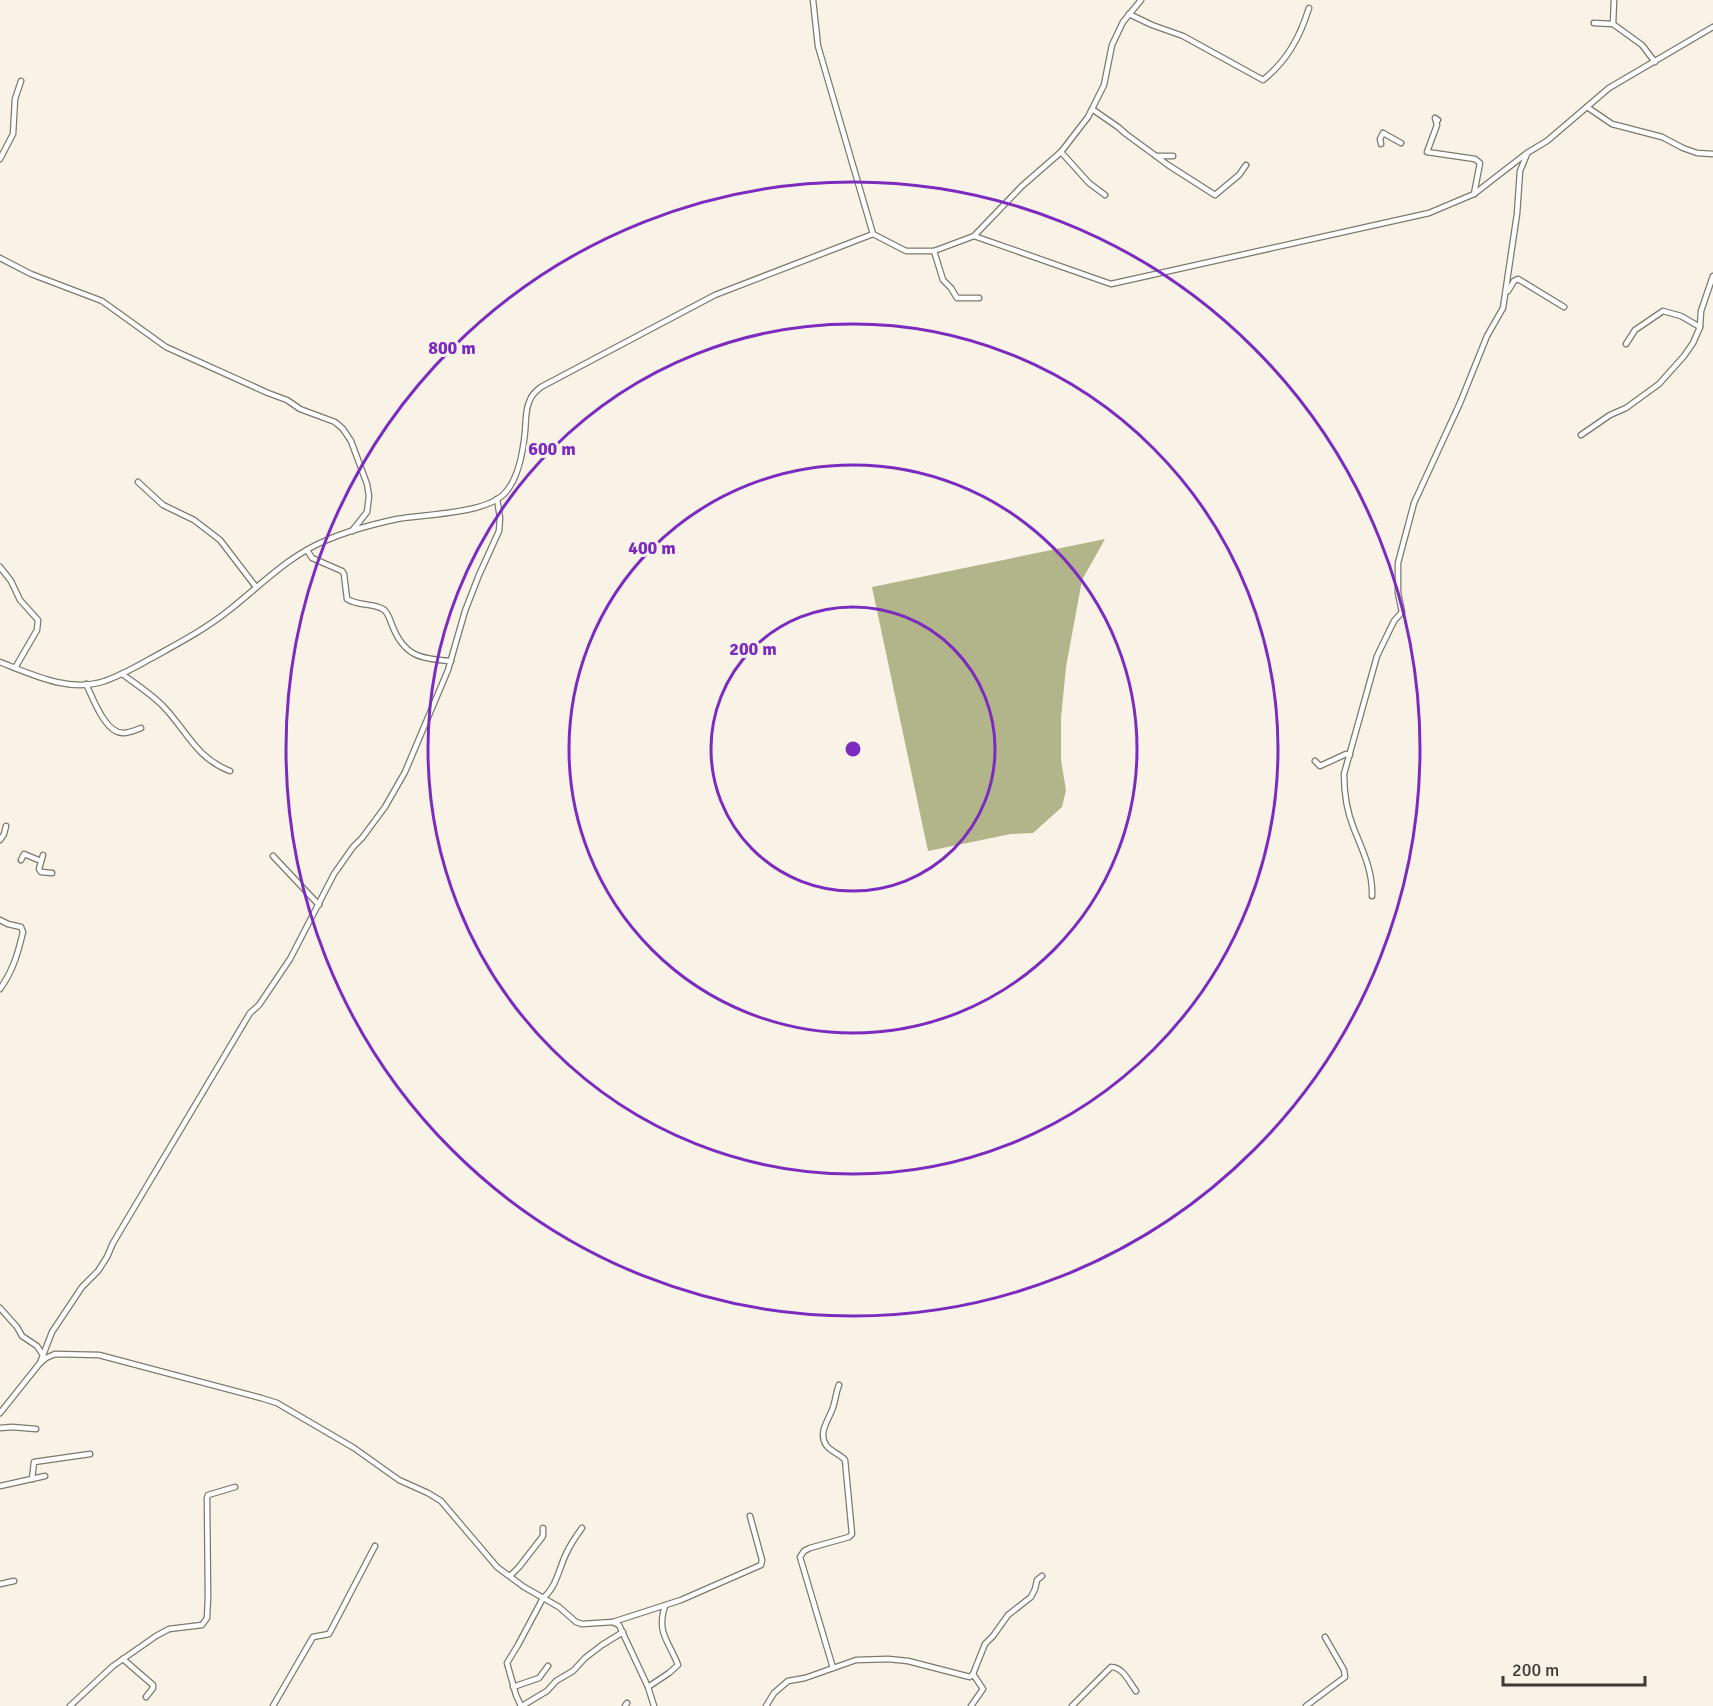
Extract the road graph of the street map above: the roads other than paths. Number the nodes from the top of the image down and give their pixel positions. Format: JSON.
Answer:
{"nodes":[{"id":1,"x":813,"y":0,"type":"edge"},
{"id":2,"x":1141,"y":0,"type":"edge"},
{"id":3,"x":1614,"y":0,"type":"edge"},
{"id":4,"x":1309,"y":8,"type":"dead end"},
{"id":5,"x":1129,"y":14,"type":"junction"},
{"id":6,"x":1594,"y":23,"type":"dead end"},
{"id":7,"x":1613,"y":24,"type":"junction"},
{"id":8,"x":1713,"y":27,"type":"edge"},
{"id":9,"x":1655,"y":62,"type":"junction"},
{"id":10,"x":21,"y":81,"type":"dead end"},
{"id":11,"x":1587,"y":107,"type":"junction"},
{"id":12,"x":1092,"y":109,"type":"junction"},
{"id":13,"x":1438,"y":120,"type":"dead end"},
{"id":14,"x":1401,"y":143,"type":"dead end"},
{"id":15,"x":1381,"y":144,"type":"dead end"},
{"id":16,"x":1061,"y":152,"type":"junction"},
{"id":17,"x":1527,"y":153,"type":"junction"},
{"id":18,"x":1713,"y":154,"type":"edge"},
{"id":19,"x":1156,"y":156,"type":"junction"},
{"id":20,"x":1173,"y":156,"type":"dead end"},
{"id":21,"x":0,"y":159,"type":"edge"},
{"id":22,"x":1246,"y":165,"type":"dead end"},
{"id":23,"x":1474,"y":194,"type":"junction"},
{"id":24,"x":1106,"y":195,"type":"dead end"},
{"id":25,"x":873,"y":234,"type":"junction"},
{"id":26,"x":974,"y":236,"type":"junction"},
{"id":27,"x":934,"y":251,"type":"junction"},
{"id":28,"x":0,"y":258,"type":"edge"},
{"id":29,"x":1713,"y":276,"type":"edge"},
{"id":30,"x":979,"y":298,"type":"dead end"},
{"id":31,"x":1564,"y":306,"type":"dead end"},
{"id":32,"x":1503,"y":308,"type":"junction"},
{"id":33,"x":1701,"y":327,"type":"junction"},
{"id":34,"x":1626,"y":344,"type":"dead end"},
{"id":35,"x":1581,"y":435,"type":"dead end"},
{"id":36,"x":138,"y":482,"type":"dead end"},
{"id":37,"x":497,"y":499,"type":"junction"},
{"id":38,"x":352,"y":531,"type":"junction"},
{"id":39,"x":307,"y":550,"type":"junction"},
{"id":40,"x":0,"y":567,"type":"edge"},
{"id":41,"x":256,"y":587,"type":"junction"},
{"id":42,"x":451,"y":661,"type":"junction"},
{"id":43,"x":0,"y":662,"type":"edge"},
{"id":44,"x":15,"y":668,"type":"junction"},
{"id":45,"x":122,"y":674,"type":"junction"},
{"id":46,"x":86,"y":684,"type":"junction"},
{"id":47,"x":141,"y":728,"type":"dead end"},
{"id":48,"x":1350,"y":755,"type":"junction"},
{"id":49,"x":1315,"y":762,"type":"dead end"},
{"id":50,"x":230,"y":771,"type":"dead end"},
{"id":51,"x":6,"y":826,"type":"dead end"},
{"id":52,"x":0,"y":840,"type":"edge"},
{"id":53,"x":273,"y":856,"type":"dead end"},
{"id":54,"x":21,"y":860,"type":"dead end"},
{"id":55,"x":51,"y":873,"type":"dead end"},
{"id":56,"x":1372,"y":896,"type":"dead end"},
{"id":57,"x":319,"y":905,"type":"junction"},
{"id":58,"x":0,"y":920,"type":"edge"},
{"id":59,"x":0,"y":988,"type":"edge"},
{"id":60,"x":0,"y":1308,"type":"edge"},
{"id":61,"x":43,"y":1355,"type":"junction"},
{"id":62,"x":40,"y":1362,"type":"junction"},
{"id":63,"x":839,"y":1386,"type":"dead end"},
{"id":64,"x":0,"y":1413,"type":"edge"},
{"id":65,"x":0,"y":1428,"type":"edge"},
{"id":66,"x":36,"y":1429,"type":"dead end"},
{"id":67,"x":90,"y":1454,"type":"dead end"},
{"id":68,"x":45,"y":1476,"type":"dead end"},
{"id":69,"x":32,"y":1479,"type":"junction"},
{"id":70,"x":0,"y":1486,"type":"edge"},
{"id":71,"x":235,"y":1487,"type":"dead end"},
{"id":72,"x":750,"y":1516,"type":"dead end"},
{"id":73,"x":543,"y":1528,"type":"dead end"},
{"id":74,"x":582,"y":1528,"type":"dead end"},
{"id":75,"x":375,"y":1546,"type":"dead end"},
{"id":76,"x":510,"y":1576,"type":"junction"},
{"id":77,"x":1042,"y":1576,"type":"dead end"},
{"id":78,"x":14,"y":1581,"type":"dead end"},
{"id":79,"x":0,"y":1584,"type":"edge"},
{"id":80,"x":543,"y":1598,"type":"junction"},
{"id":81,"x":665,"y":1606,"type":"junction"},
{"id":82,"x":613,"y":1622,"type":"junction"},
{"id":83,"x":623,"y":1632,"type":"junction"},
{"id":84,"x":1325,"y":1637,"type":"dead end"},
{"id":85,"x":123,"y":1659,"type":"junction"},
{"id":86,"x":548,"y":1666,"type":"dead end"},
{"id":87,"x":833,"y":1668,"type":"junction"},
{"id":88,"x":973,"y":1674,"type":"junction"},
{"id":89,"x":648,"y":1687,"type":"junction"},
{"id":90,"x":513,"y":1688,"type":"junction"},
{"id":91,"x":1136,"y":1691,"type":"dead end"},
{"id":92,"x":146,"y":1697,"type":"dead end"},
{"id":93,"x":70,"y":1706,"type":"edge"},
{"id":94,"x":273,"y":1706,"type":"edge"},
{"id":95,"x":521,"y":1706,"type":"edge"},
{"id":96,"x":654,"y":1706,"type":"edge"},
{"id":97,"x":766,"y":1706,"type":"edge"},
{"id":98,"x":971,"y":1706,"type":"edge"},
{"id":99,"x":1072,"y":1706,"type":"edge"},
{"id":100,"x":1306,"y":1706,"type":"edge"}],
"edges":[{"from":1,"to":25,"type":"street"},
{"from":2,"to":5,"type":"street"},
{"from":3,"to":7,"type":"street"},
{"from":4,"to":5,"type":"street"},
{"from":5,"to":12,"type":"street"},
{"from":6,"to":7,"type":"street"},
{"from":7,"to":9,"type":"street"},
{"from":8,"to":9,"type":"street"},
{"from":9,"to":11,"type":"street"},
{"from":10,"to":21,"type":"street"},
{"from":11,"to":17,"type":"street"},
{"from":11,"to":18,"type":"street"},
{"from":12,"to":16,"type":"street"},
{"from":12,"to":19,"type":"street"},
{"from":13,"to":23,"type":"street"},
{"from":14,"to":15,"type":"street"},
{"from":16,"to":24,"type":"street"},
{"from":16,"to":26,"type":"street"},
{"from":17,"to":23,"type":"street"},
{"from":17,"to":32,"type":"street"},
{"from":19,"to":20,"type":"street"},
{"from":19,"to":22,"type":"street"},
{"from":23,"to":26,"type":"street"},
{"from":25,"to":27,"type":"street"},
{"from":25,"to":37,"type":"street"},
{"from":26,"to":27,"type":"street"},
{"from":27,"to":30,"type":"street"},
{"from":28,"to":38,"type":"street"},
{"from":29,"to":33,"type":"street"},
{"from":31,"to":32,"type":"street"},
{"from":32,"to":48,"type":"street"},
{"from":33,"to":34,"type":"street"},
{"from":33,"to":35,"type":"street"},
{"from":36,"to":41,"type":"street"},
{"from":37,"to":38,"type":"street"},
{"from":37,"to":42,"type":"street"},
{"from":38,"to":39,"type":"street"},
{"from":39,"to":41,"type":"street"},
{"from":39,"to":42,"type":"street"},
{"from":40,"to":44,"type":"street"},
{"from":41,"to":45,"type":"street"},
{"from":42,"to":57,"type":"street"},
{"from":43,"to":44,"type":"street"},
{"from":44,"to":46,"type":"street"},
{"from":45,"to":46,"type":"street"},
{"from":45,"to":50,"type":"street"},
{"from":46,"to":47,"type":"street"},
{"from":48,"to":49,"type":"street"},
{"from":48,"to":56,"type":"street"},
{"from":51,"to":52,"type":"street"},
{"from":53,"to":57,"type":"street"},
{"from":54,"to":55,"type":"street"},
{"from":57,"to":61,"type":"street"},
{"from":58,"to":59,"type":"street"},
{"from":60,"to":61,"type":"street"},
{"from":61,"to":62,"type":"street"},
{"from":62,"to":64,"type":"street"},
{"from":62,"to":76,"type":"street"},
{"from":63,"to":87,"type":"street"},
{"from":65,"to":66,"type":"street"},
{"from":67,"to":69,"type":"street"},
{"from":68,"to":69,"type":"street"},
{"from":69,"to":70,"type":"street"},
{"from":71,"to":85,"type":"street"},
{"from":72,"to":81,"type":"street"},
{"from":73,"to":76,"type":"street"},
{"from":74,"to":80,"type":"street"},
{"from":75,"to":94,"type":"street"},
{"from":76,"to":80,"type":"street"},
{"from":77,"to":88,"type":"street"},
{"from":78,"to":79,"type":"street"},
{"from":80,"to":82,"type":"street"},
{"from":80,"to":90,"type":"street"},
{"from":81,"to":82,"type":"street"},
{"from":81,"to":89,"type":"street"},
{"from":82,"to":83,"type":"street"},
{"from":83,"to":89,"type":"street"},
{"from":83,"to":95,"type":"street"},
{"from":84,"to":100,"type":"street"},
{"from":85,"to":92,"type":"street"},
{"from":85,"to":93,"type":"street"},
{"from":86,"to":90,"type":"street"},
{"from":87,"to":88,"type":"street"},
{"from":87,"to":97,"type":"street"},
{"from":88,"to":98,"type":"street"},
{"from":89,"to":96,"type":"street"},
{"from":90,"to":95,"type":"street"},
{"from":91,"to":99,"type":"street"}]}
